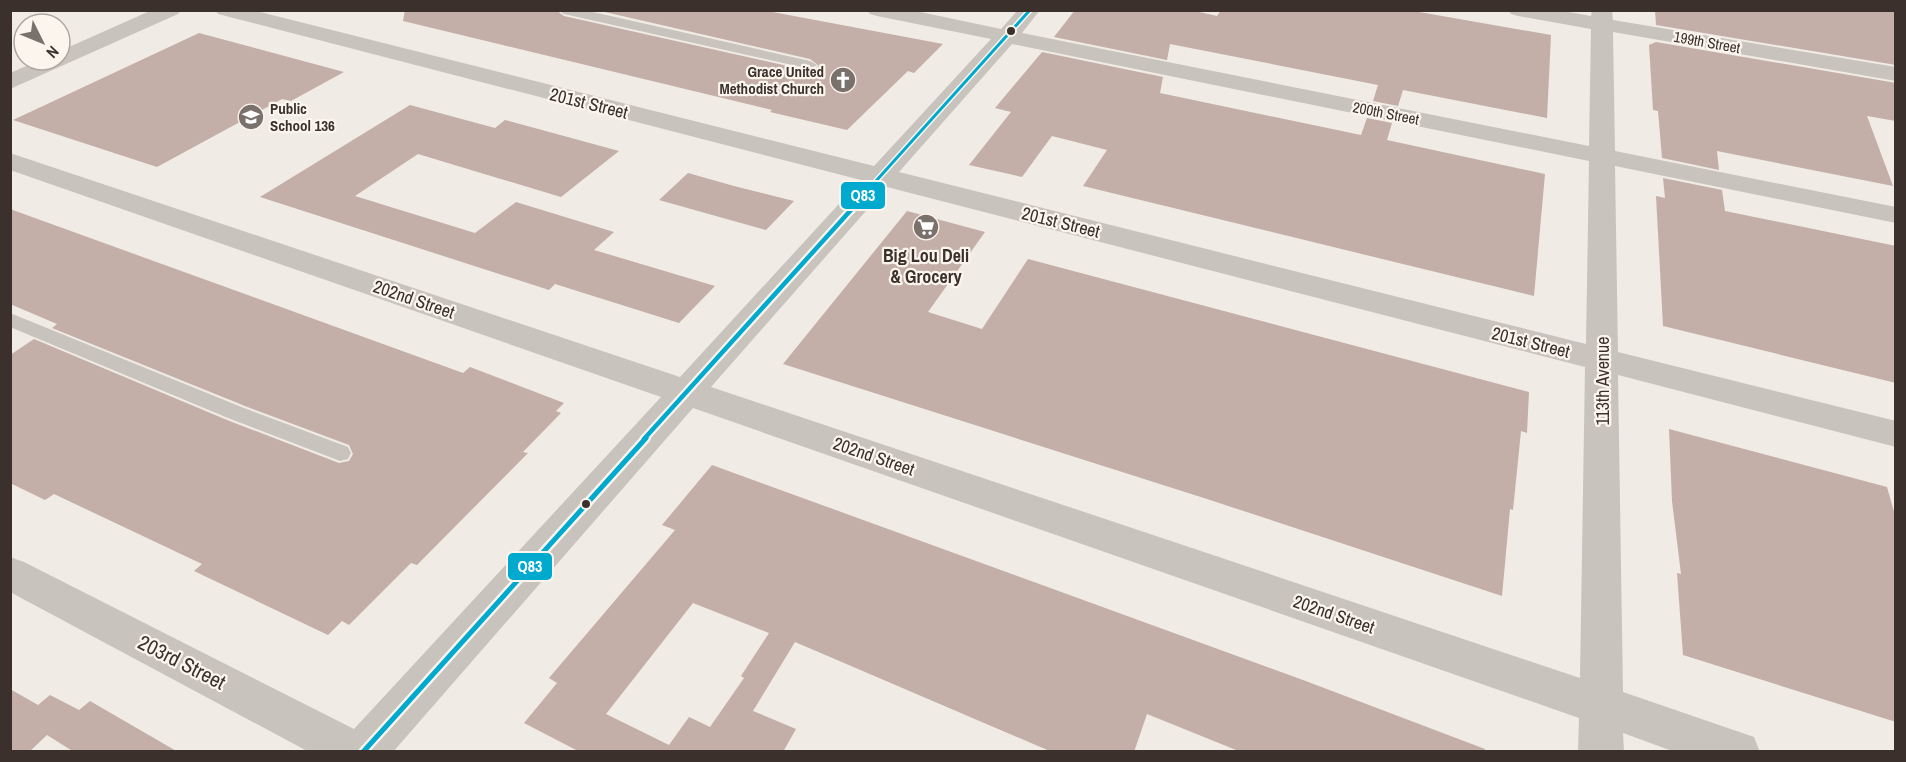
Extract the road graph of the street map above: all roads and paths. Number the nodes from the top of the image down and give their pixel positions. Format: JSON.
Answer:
{"nodes":[{"id":1,"x":171,"y":10,"type":"edge"},
{"id":2,"x":225,"y":10,"type":"edge"},
{"id":3,"x":564,"y":10,"type":"edge"},
{"id":4,"x":877,"y":10,"type":"edge"},
{"id":5,"x":1030,"y":10,"type":"edge"},
{"id":6,"x":1518,"y":10,"type":"edge"},
{"id":7,"x":1602,"y":18,"type":"edge"},
{"id":8,"x":1007,"y":37,"type":"junction"},
{"id":9,"x":810,"y":65,"type":"dead end"},
{"id":10,"x":1896,"y":74,"type":"edge"},
{"id":11,"x":10,"y":82,"type":"edge"},
{"id":12,"x":1601,"y":156,"type":"junction"},
{"id":13,"x":10,"y":161,"type":"edge"},
{"id":14,"x":882,"y":177,"type":"junction"},
{"id":15,"x":1896,"y":215,"type":"edge"},
{"id":16,"x":10,"y":319,"type":"edge"},
{"id":17,"x":1602,"y":360,"type":"junction"},
{"id":18,"x":686,"y":392,"type":"junction"},
{"id":19,"x":1896,"y":434,"type":"edge"},
{"id":20,"x":340,"y":453,"type":"dead end"},
{"id":21,"x":10,"y":573,"type":"edge"},
{"id":22,"x":1601,"y":705,"type":"junction"},
{"id":23,"x":354,"y":752,"type":"edge"},
{"id":24,"x":363,"y":752,"type":"edge"},
{"id":25,"x":1601,"y":752,"type":"edge"},
{"id":26,"x":1738,"y":752,"type":"edge"}],
"edges":[{"from":1,"to":11,"type":"street"},
{"from":2,"to":14,"type":"street","name":"201st Street"},
{"from":3,"to":9,"type":"lane"},
{"from":4,"to":8,"type":"street","name":"200th Street"},
{"from":5,"to":8,"type":"street"},
{"from":6,"to":7,"type":"street","name":"199th Street"},
{"from":7,"to":10,"type":"street","name":"199th Street"},
{"from":7,"to":12,"type":"street","name":"113th Avenue"},
{"from":8,"to":12,"type":"street","name":"200th Street"},
{"from":8,"to":14,"type":"street"},
{"from":12,"to":15,"type":"street","name":"200th Street"},
{"from":12,"to":17,"type":"street","name":"113th Avenue"},
{"from":13,"to":18,"type":"street","name":"202nd Street"},
{"from":14,"to":17,"type":"street","name":"201st Street"},
{"from":14,"to":18,"type":"street"},
{"from":16,"to":20,"type":"lane"},
{"from":17,"to":19,"type":"street","name":"201st Street"},
{"from":17,"to":22,"type":"street","name":"113th Avenue"},
{"from":18,"to":22,"type":"street","name":"202nd Street"},
{"from":18,"to":24,"type":"street"},
{"from":21,"to":23,"type":"street","name":"203rd Street"},
{"from":22,"to":25,"type":"street","name":"113th Avenue"},
{"from":22,"to":26,"type":"street","name":"202nd Street"}]}
